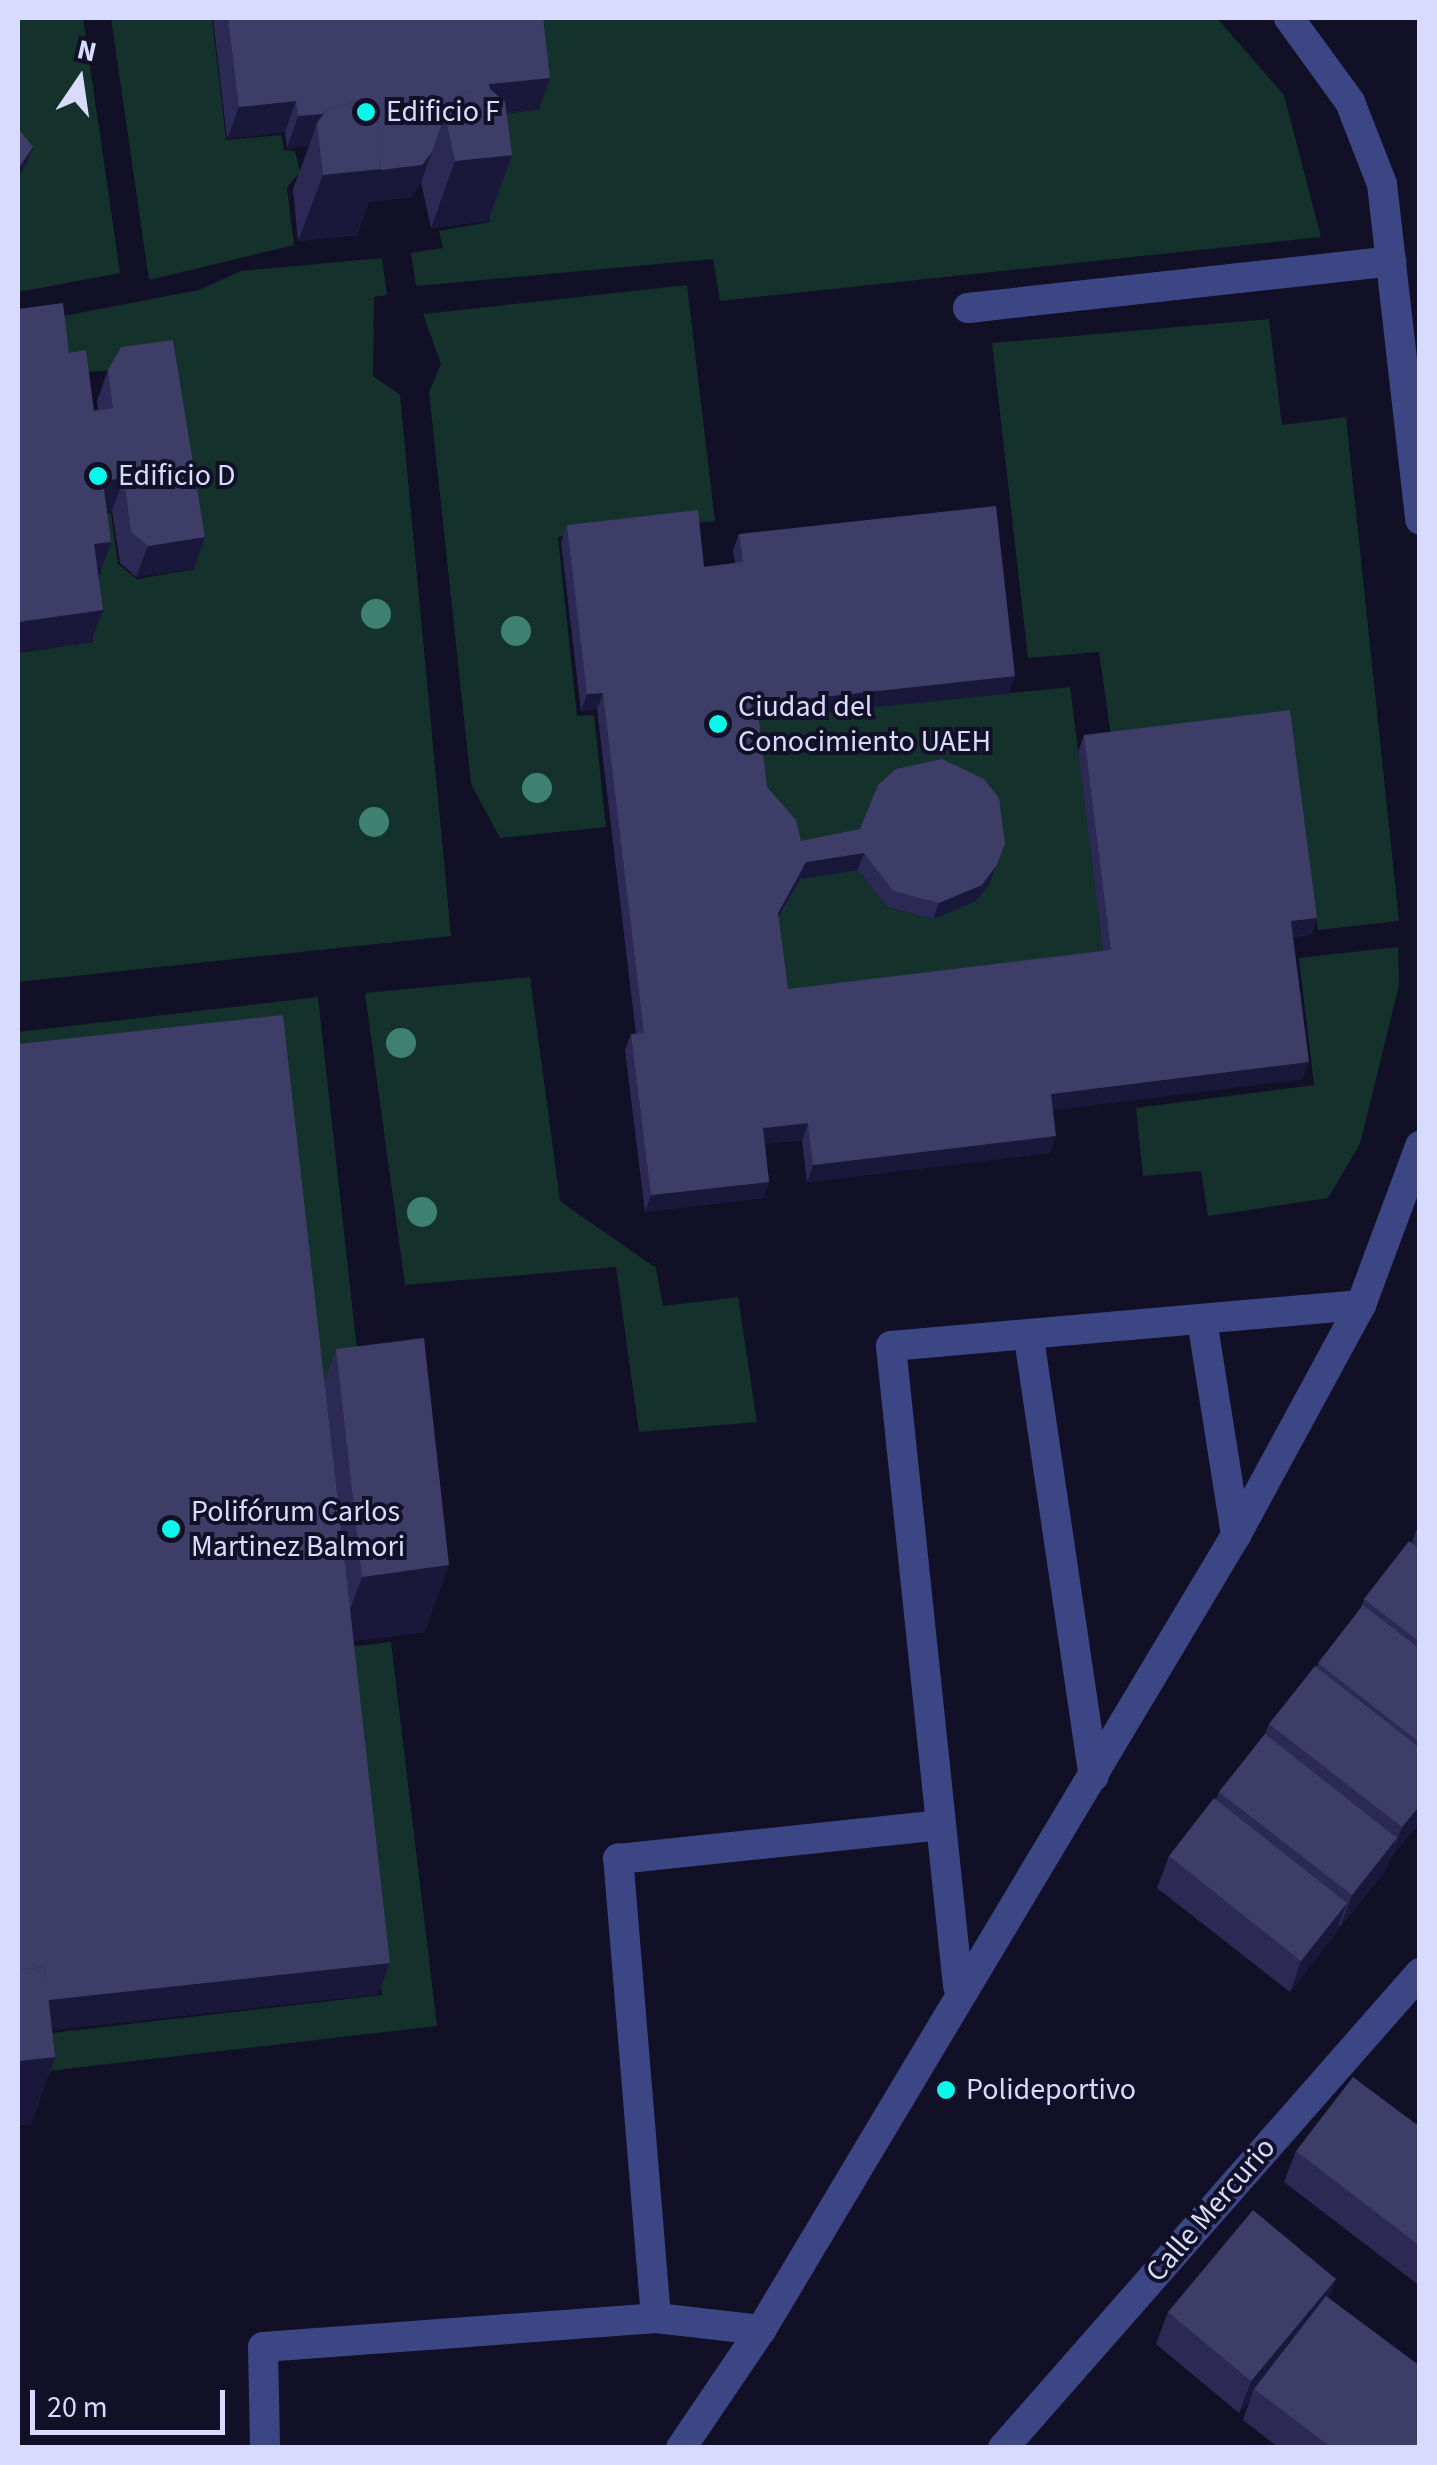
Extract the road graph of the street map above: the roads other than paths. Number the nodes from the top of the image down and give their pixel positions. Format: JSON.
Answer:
{"nodes":[{"id":1,"x":1289,"y":18,"type":"edge"},
{"id":2,"x":1391,"y":262,"type":"junction"},
{"id":3,"x":968,"y":308,"type":"dead end"},
{"id":4,"x":1420,"y":520,"type":"edge"},
{"id":5,"x":1420,"y":1146,"type":"edge"},
{"id":6,"x":1360,"y":1305,"type":"junction"},
{"id":7,"x":1202,"y":1320,"type":"junction"},
{"id":8,"x":1030,"y":1338,"type":"junction"},
{"id":9,"x":1236,"y":1535,"type":"junction"},
{"id":10,"x":1094,"y":1776,"type":"junction"},
{"id":11,"x":934,"y":1826,"type":"junction"},
{"id":12,"x":1420,"y":1973,"type":"edge"},
{"id":13,"x":958,"y":1986,"type":"junction"},
{"id":14,"x":656,"y":2318,"type":"junction"},
{"id":15,"x":761,"y":2330,"type":"junction"},
{"id":16,"x":265,"y":2448,"type":"edge"},
{"id":17,"x":680,"y":2448,"type":"edge"},
{"id":18,"x":1003,"y":2448,"type":"edge"}],
"edges":[{"from":1,"to":2,"type":"street"},
{"from":2,"to":3,"type":"street"},
{"from":2,"to":4,"type":"street"},
{"from":5,"to":6,"type":"street"},
{"from":6,"to":7,"type":"street"},
{"from":6,"to":9,"type":"street"},
{"from":7,"to":8,"type":"street"},
{"from":7,"to":9,"type":"street"},
{"from":8,"to":10,"type":"street"},
{"from":8,"to":11,"type":"street"},
{"from":9,"to":10,"type":"street"},
{"from":10,"to":13,"type":"street"},
{"from":11,"to":13,"type":"street"},
{"from":11,"to":14,"type":"street"},
{"from":12,"to":18,"type":"street","name":"Calle Mercurio"},
{"from":13,"to":15,"type":"street"},
{"from":14,"to":15,"type":"street"},
{"from":14,"to":16,"type":"street"},
{"from":15,"to":17,"type":"street"}]}
